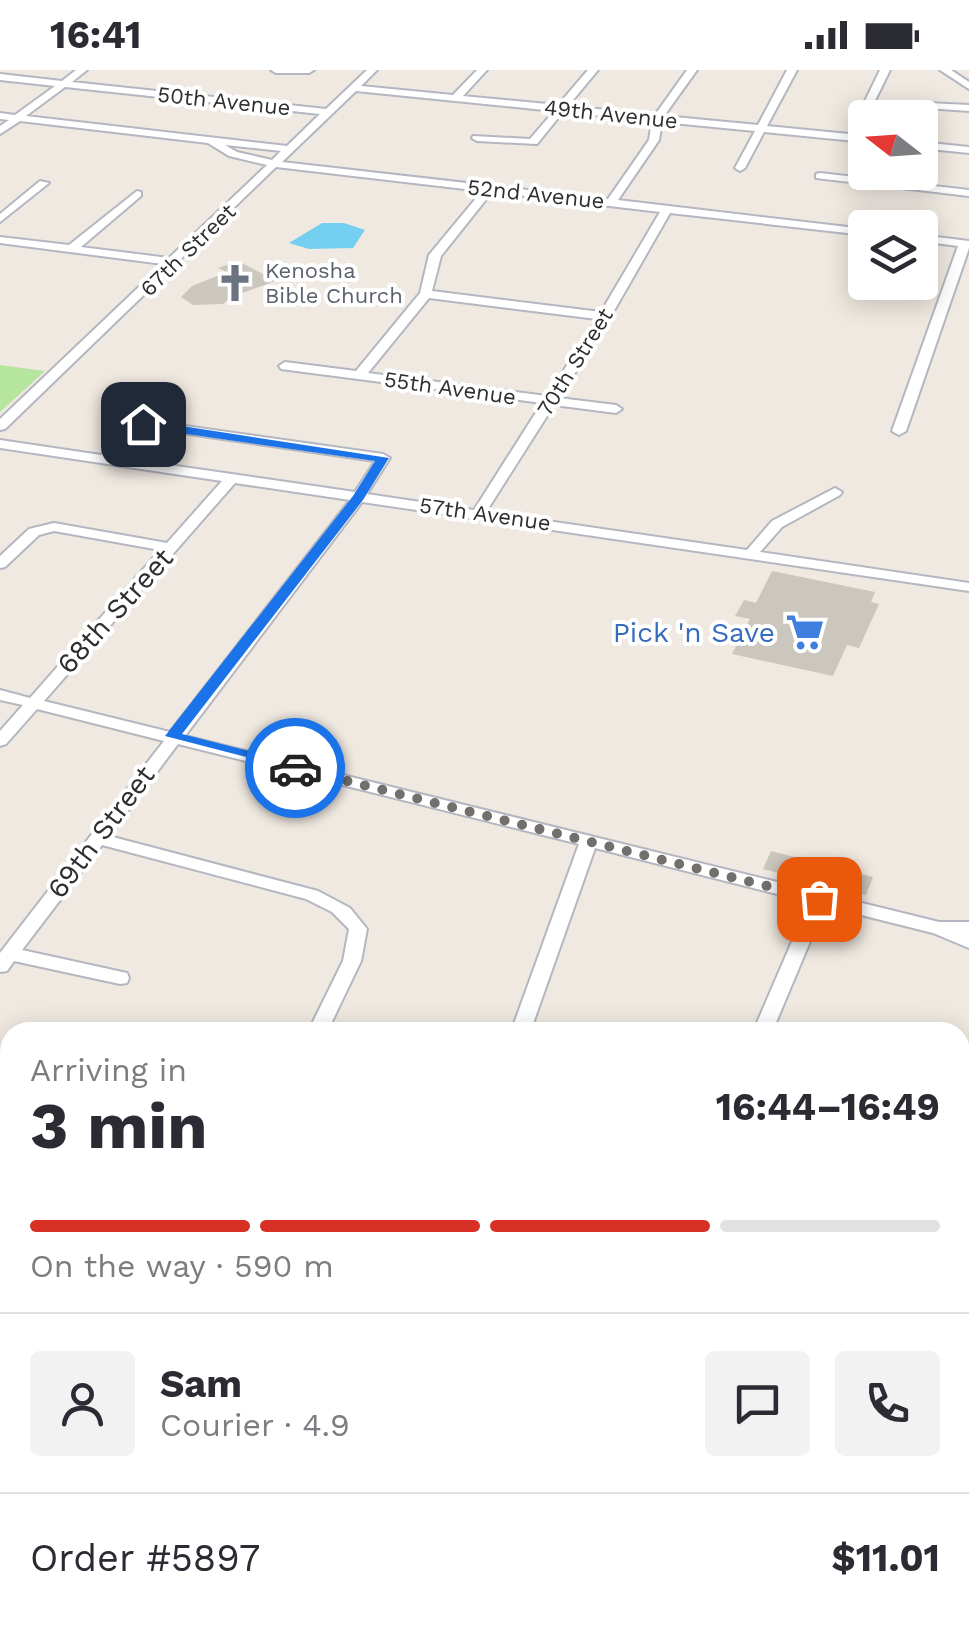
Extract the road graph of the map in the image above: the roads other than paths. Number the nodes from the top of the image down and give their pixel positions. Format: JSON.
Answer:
{"nodes":[{"id":1,"x":82,"y":70,"type":"edge"},
{"id":2,"x":276,"y":70,"type":"edge"},
{"id":3,"x":309,"y":70,"type":"edge"},
{"id":4,"x":372,"y":70,"type":"edge"},
{"id":5,"x":482,"y":70,"type":"edge"},
{"id":6,"x":593,"y":70,"type":"edge"},
{"id":7,"x":692,"y":70,"type":"edge"},
{"id":8,"x":792,"y":70,"type":"edge"},
{"id":9,"x":885,"y":70,"type":"edge"},
{"id":10,"x":934,"y":70,"type":"edge"},
{"id":11,"x":946,"y":71,"type":"edge"},
{"id":12,"x":0,"y":77,"type":"edge"},
{"id":13,"x":65,"y":84,"type":"junction"},
{"id":14,"x":969,"y":86,"type":"edge"},
{"id":15,"x":356,"y":88,"type":"junction"},
{"id":16,"x":456,"y":97,"type":"junction"},
{"id":17,"x":870,"y":100,"type":"edge"},
{"id":18,"x":938,"y":106,"type":"edge"},
{"id":19,"x":562,"y":108,"type":"junction"},
{"id":20,"x":969,"y":108,"type":"edge"},
{"id":21,"x":328,"y":112,"type":"junction"},
{"id":22,"x":0,"y":116,"type":"edge"},
{"id":23,"x":20,"y":118,"type":"junction"},
{"id":24,"x":657,"y":119,"type":"junction"},
{"id":25,"x":758,"y":129,"type":"junction"},
{"id":26,"x":0,"y":132,"type":"edge"},
{"id":27,"x":477,"y":138,"type":"dead end"},
{"id":28,"x":848,"y":138,"type":"edge"},
{"id":29,"x":211,"y":140,"type":"junction"},
{"id":30,"x":938,"y":147,"type":"edge"},
{"id":31,"x":291,"y":149,"type":"junction"},
{"id":32,"x":969,"y":150,"type":"edge"},
{"id":33,"x":275,"y":164,"type":"junction"},
{"id":34,"x":740,"y":168,"type":"dead end"},
{"id":35,"x":820,"y":176,"type":"dead end"},
{"id":36,"x":44,"y":183,"type":"dead end"},
{"id":37,"x":489,"y":190,"type":"junction"},
{"id":38,"x":969,"y":193,"type":"edge"},
{"id":39,"x":136,"y":194,"type":"dead end"},
{"id":40,"x":610,"y":203,"type":"junction"},
{"id":41,"x":667,"y":209,"type":"junction"},
{"id":42,"x":0,"y":219,"type":"edge"},
{"id":43,"x":848,"y":230,"type":"edge"},
{"id":44,"x":0,"y":240,"type":"edge"},
{"id":45,"x":938,"y":240,"type":"edge"},
{"id":46,"x":967,"y":243,"type":"edge"},
{"id":47,"x":72,"y":250,"type":"junction"},
{"id":48,"x":174,"y":262,"type":"junction"},
{"id":49,"x":426,"y":294,"type":"junction"},
{"id":50,"x":604,"y":316,"type":"junction"},
{"id":51,"x":285,"y":366,"type":"dead end"},
{"id":52,"x":359,"y":376,"type":"junction"},
{"id":53,"x":551,"y":401,"type":"junction"},
{"id":54,"x":616,"y":409,"type":"dead end"},
{"id":55,"x":0,"y":426,"type":"edge"},
{"id":56,"x":899,"y":431,"type":"dead end"},
{"id":57,"x":0,"y":444,"type":"edge"},
{"id":58,"x":105,"y":458,"type":"junction"},
{"id":59,"x":230,"y":480,"type":"junction"},
{"id":60,"x":834,"y":492,"type":"dead end"},
{"id":61,"x":358,"y":498,"type":"junction"},
{"id":62,"x":479,"y":512,"type":"junction"},
{"id":63,"x":171,"y":548,"type":"junction"},
{"id":64,"x":752,"y":553,"type":"junction"},
{"id":65,"x":0,"y":564,"type":"edge"},
{"id":66,"x":969,"y":586,"type":"edge"},
{"id":67,"x":0,"y":695,"type":"edge"},
{"id":68,"x":33,"y":704,"type":"junction"},
{"id":69,"x":173,"y":736,"type":"junction"},
{"id":70,"x":0,"y":741,"type":"edge"},
{"id":71,"x":97,"y":838,"type":"junction"},
{"id":72,"x":589,"y":842,"type":"junction"},
{"id":73,"x":819,"y":899,"type":"junction"},
{"id":74,"x":939,"y":928,"type":"junction"},
{"id":75,"x":969,"y":928,"type":"edge"},
{"id":76,"x":969,"y":942,"type":"edge"},
{"id":77,"x":4,"y":960,"type":"edge"},
{"id":78,"x":120,"y":978,"type":"dead end"},
{"id":79,"x":323,"y":1022,"type":"edge"},
{"id":80,"x":524,"y":1022,"type":"edge"},
{"id":81,"x":766,"y":1022,"type":"edge"}],
"edges":[{"from":1,"to":13,"type":"street"},
{"from":2,"to":3,"type":"street"},
{"from":4,"to":15,"type":"street","name":"67th Street"},
{"from":5,"to":16,"type":"street"},
{"from":6,"to":19,"type":"street"},
{"from":7,"to":24,"type":"street"},
{"from":8,"to":25,"type":"street"},
{"from":9,"to":17,"type":"street"},
{"from":10,"to":11,"type":"street"},
{"from":11,"to":14,"type":"street"},
{"from":12,"to":13,"type":"street","name":"50th Avenue"},
{"from":13,"to":21,"type":"street","name":"50th Avenue"},
{"from":13,"to":23,"type":"street"},
{"from":15,"to":16,"type":"street","name":"49th Avenue"},
{"from":15,"to":21,"type":"street","name":"67th Street"},
{"from":16,"to":19,"type":"street","name":"49th Avenue"},
{"from":18,"to":20,"type":"street"},
{"from":19,"to":24,"type":"street","name":"49th Avenue"},
{"from":19,"to":27,"type":"street"},
{"from":21,"to":31,"type":"street","name":"67th Street"},
{"from":22,"to":23,"type":"street"},
{"from":23,"to":26,"type":"street"},
{"from":23,"to":29,"type":"street"},
{"from":24,"to":25,"type":"street","name":"49th Avenue"},
{"from":24,"to":40,"type":"street"},
{"from":25,"to":28,"type":"street","name":"49th Avenue"},
{"from":25,"to":34,"type":"street"},
{"from":29,"to":31,"type":"street"},
{"from":29,"to":33,"type":"street","name":"52nd Avenue"},
{"from":30,"to":32,"type":"street"},
{"from":31,"to":33,"type":"street","name":"67th Street"},
{"from":33,"to":37,"type":"street","name":"52nd Avenue"},
{"from":33,"to":48,"type":"street","name":"67th Street"},
{"from":35,"to":38,"type":"street"},
{"from":36,"to":42,"type":"street"},
{"from":37,"to":40,"type":"street","name":"52nd Avenue"},
{"from":37,"to":49,"type":"street"},
{"from":39,"to":47,"type":"street"},
{"from":40,"to":41,"type":"street","name":"52nd Avenue"},
{"from":41,"to":43,"type":"street","name":"52nd Avenue"},
{"from":41,"to":50,"type":"street","name":"70th Street"},
{"from":44,"to":47,"type":"street"},
{"from":45,"to":46,"type":"street"},
{"from":46,"to":56,"type":"street"},
{"from":47,"to":48,"type":"street"},
{"from":48,"to":55,"type":"street","name":"67th Street"},
{"from":49,"to":50,"type":"street"},
{"from":49,"to":52,"type":"street"},
{"from":50,"to":53,"type":"street","name":"70th Street"},
{"from":51,"to":52,"type":"street","name":"55th Avenue"},
{"from":52,"to":53,"type":"street","name":"55th Avenue"},
{"from":53,"to":54,"type":"street","name":"55th Avenue"},
{"from":53,"to":62,"type":"street","name":"70th Street"},
{"from":57,"to":58,"type":"street","name":"57th Avenue"},
{"from":58,"to":59,"type":"street","name":"57th Avenue"},
{"from":58,"to":61,"type":"street","name":"69th Street"},
{"from":59,"to":61,"type":"street","name":"57th Avenue"},
{"from":59,"to":63,"type":"street","name":"68th Street"},
{"from":60,"to":64,"type":"street"},
{"from":61,"to":62,"type":"street","name":"57th Avenue"},
{"from":61,"to":69,"type":"street","name":"69th Street"},
{"from":62,"to":64,"type":"street","name":"57th Avenue"},
{"from":63,"to":65,"type":"street"},
{"from":63,"to":68,"type":"street","name":"68th Street"},
{"from":64,"to":66,"type":"street","name":"57th Avenue"},
{"from":67,"to":68,"type":"street"},
{"from":68,"to":69,"type":"street"},
{"from":68,"to":70,"type":"street","name":"68th Street"},
{"from":69,"to":71,"type":"street","name":"69th Street"},
{"from":69,"to":72,"type":"street"},
{"from":71,"to":77,"type":"street","name":"69th Street"},
{"from":71,"to":79,"type":"street"},
{"from":72,"to":73,"type":"street"},
{"from":72,"to":80,"type":"street"},
{"from":73,"to":74,"type":"street"},
{"from":73,"to":81,"type":"street"},
{"from":74,"to":75,"type":"street"},
{"from":74,"to":76,"type":"street"},
{"from":77,"to":78,"type":"street"}]}
